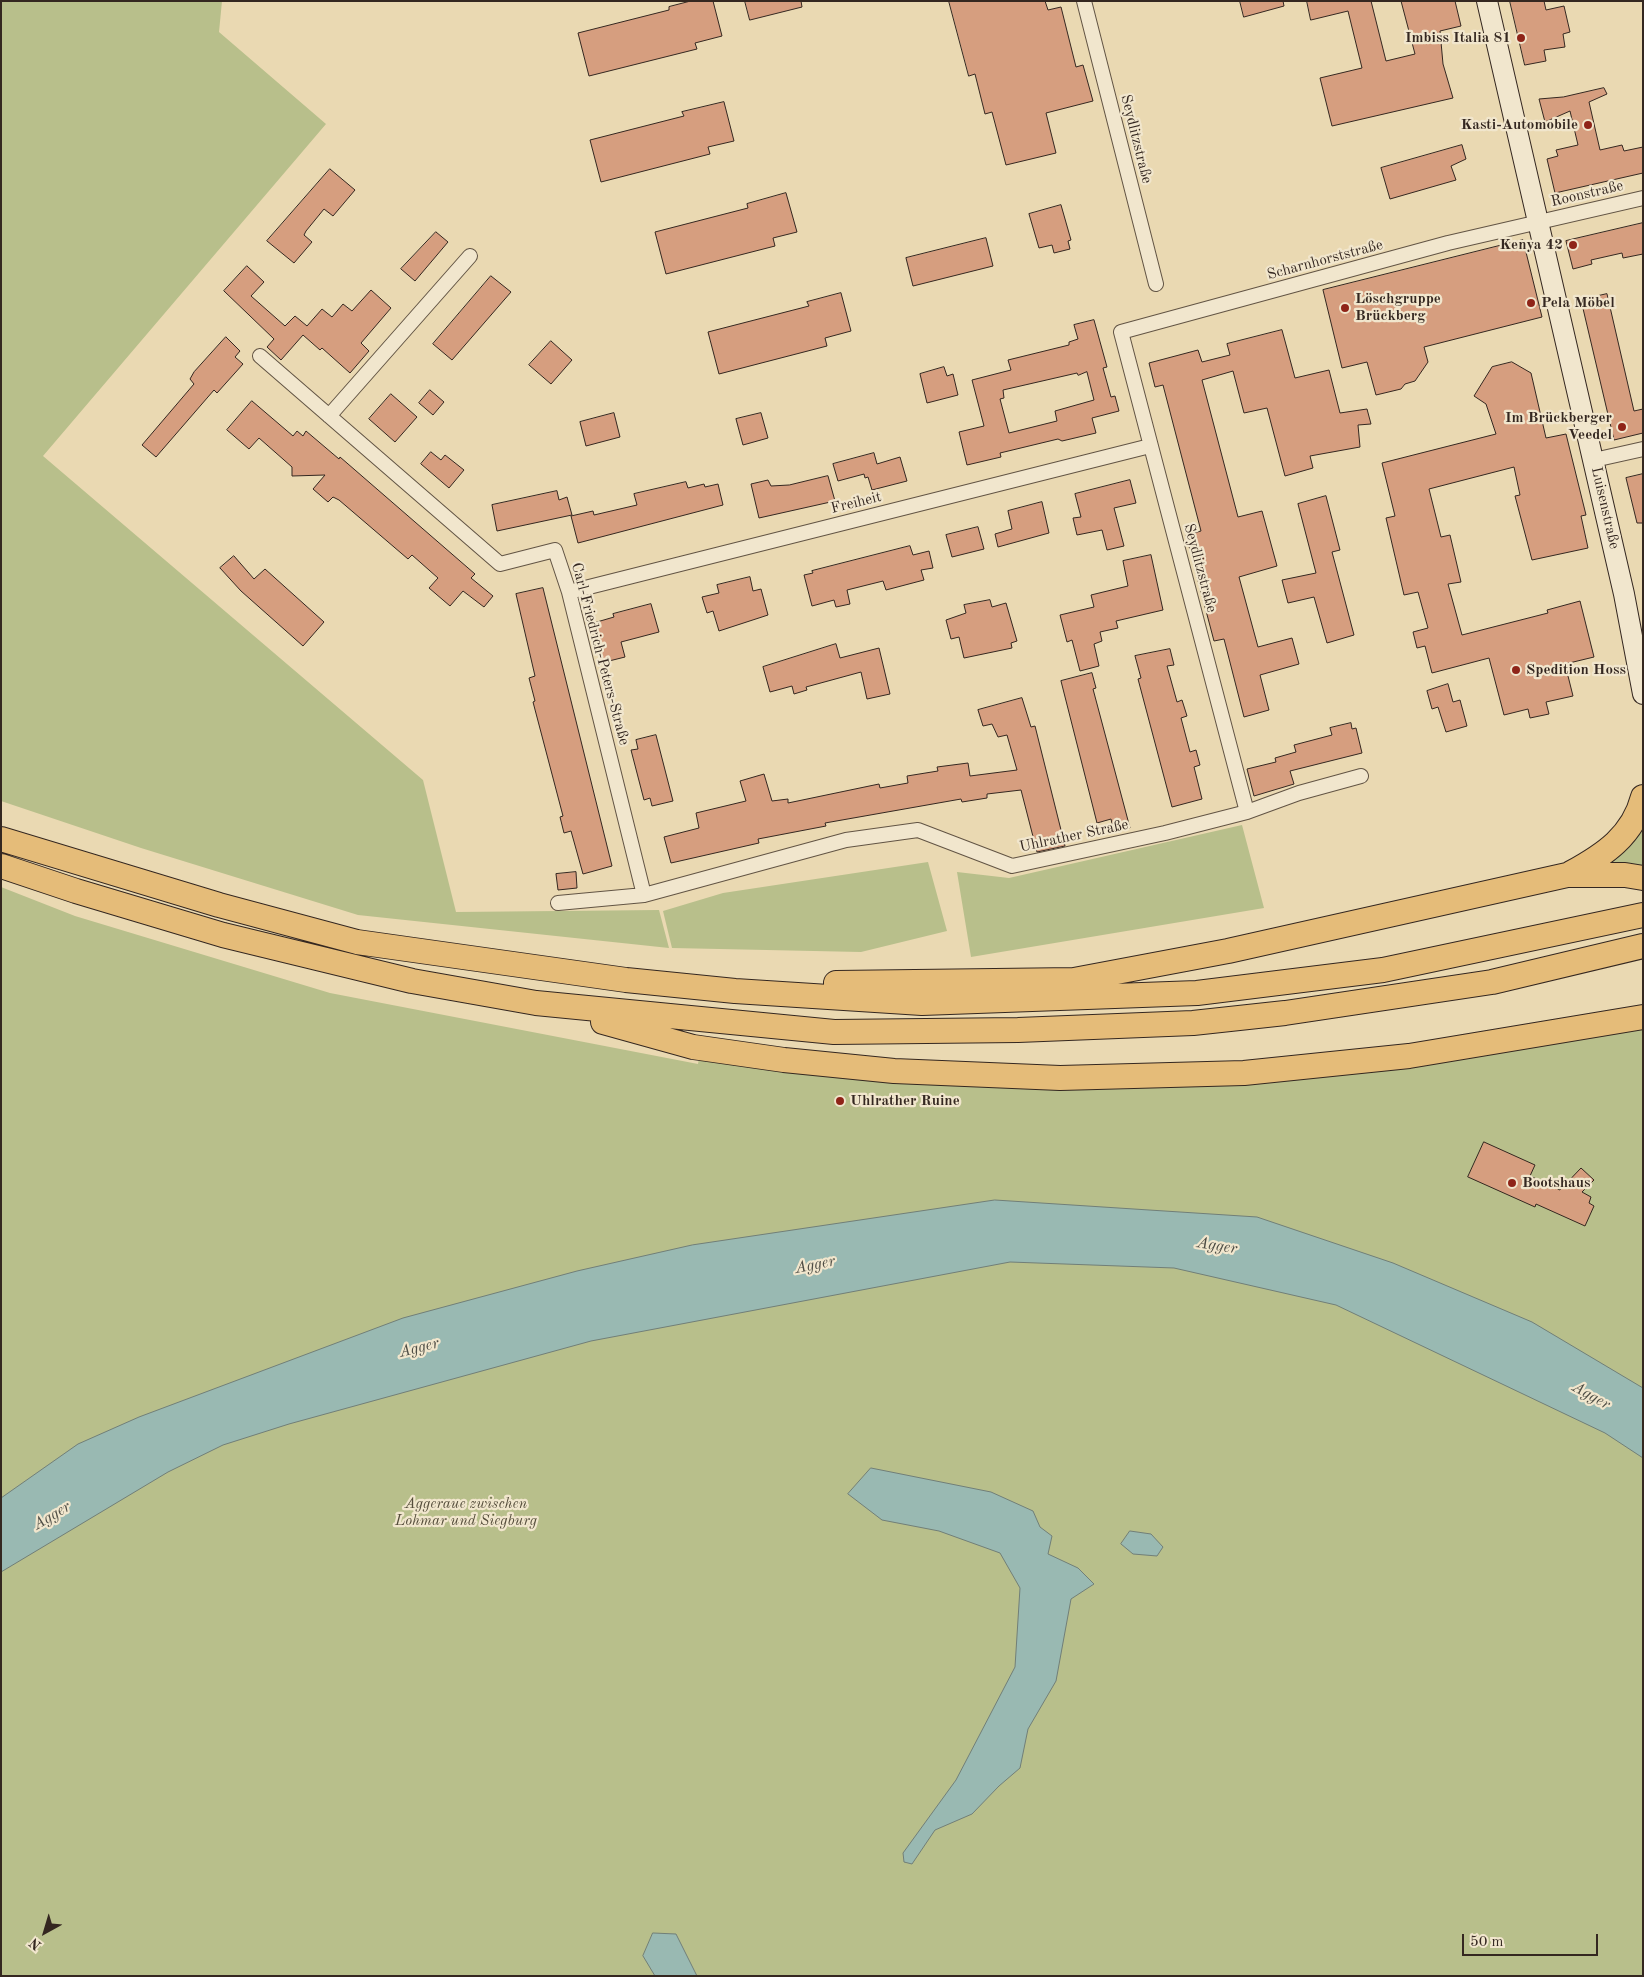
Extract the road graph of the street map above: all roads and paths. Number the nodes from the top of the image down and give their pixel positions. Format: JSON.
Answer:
{"nodes":[{"id":1,"x":1084,"y":1,"type":"edge"},
{"id":2,"x":1487,"y":1,"type":"edge"},
{"id":3,"x":1643,"y":198,"type":"edge"},
{"id":4,"x":1539,"y":222,"type":"junction"},
{"id":5,"x":470,"y":256,"type":"dead end"},
{"id":6,"x":1156,"y":284,"type":"dead end"},
{"id":7,"x":1121,"y":332,"type":"joint"},
{"id":8,"x":260,"y":356,"type":"dead end"},
{"id":9,"x":329,"y":416,"type":"junction"},
{"id":10,"x":1150,"y":446,"type":"junction"},
{"id":11,"x":1643,"y":448,"type":"edge"},
{"id":12,"x":1594,"y":460,"type":"junction"},
{"id":13,"x":569,"y":592,"type":"junction"},
{"id":14,"x":1643,"y":694,"type":"edge"},
{"id":15,"x":1361,"y":776,"type":"dead end"},
{"id":16,"x":1643,"y":797,"type":"edge"},
{"id":17,"x":1247,"y":812,"type":"junction"},
{"id":18,"x":1,"y":839,"type":"edge"},
{"id":19,"x":1,"y":866,"type":"edge"},
{"id":20,"x":1567,"y":875,"type":"junction"},
{"id":21,"x":1643,"y":878,"type":"edge"},
{"id":22,"x":644,"y":895,"type":"junction"},
{"id":23,"x":558,"y":903,"type":"dead end"},
{"id":24,"x":1643,"y":916,"type":"edge"},
{"id":25,"x":1643,"y":946,"type":"edge"},
{"id":26,"x":735,"y":992,"type":"junction"},
{"id":27,"x":1643,"y":1001,"type":"edge"},
{"id":28,"x":536,"y":1003,"type":"junction"},
{"id":29,"x":1643,"y":1017,"type":"edge"},
{"id":30,"x":1591,"y":1026,"type":"junction"}],
"edges":[{"from":1,"to":6,"type":"street","name":"Seydlitzstraße"},
{"from":2,"to":4,"type":"main road","name":"Luisenstraße"},
{"from":3,"to":4,"type":"street","name":"Roonstraße"},
{"from":4,"to":7,"type":"street","name":"Scharnhorststraße"},
{"from":4,"to":12,"type":"main road","name":"Luisenstraße"},
{"from":5,"to":9,"type":"street"},
{"from":7,"to":10,"type":"street","name":"Seydlitzstraße"},
{"from":8,"to":9,"type":"street","name":"Carl-Friedrich-Peters-Straße"},
{"from":9,"to":13,"type":"street","name":"Carl-Friedrich-Peters-Straße"},
{"from":10,"to":13,"type":"street","name":"Freiheit"},
{"from":10,"to":17,"type":"street","name":"Seydlitzstraße"},
{"from":11,"to":12,"type":"street"},
{"from":12,"to":14,"type":"main road","name":"Luisenstraße"},
{"from":13,"to":22,"type":"street","name":"Carl-Friedrich-Peters-Straße"},
{"from":15,"to":17,"type":"street","name":"Uhlrather Straße"},
{"from":16,"to":20,"type":"highway"},
{"from":17,"to":22,"type":"street","name":"Uhlrather Straße"},
{"from":18,"to":26,"type":"highway"},
{"from":19,"to":28,"type":"highway"},
{"from":20,"to":21,"type":"highway"},
{"from":20,"to":26,"type":"highway"},
{"from":22,"to":23,"type":"street","name":"Uhlrather Straße"},
{"from":24,"to":26,"type":"highway"},
{"from":25,"to":28,"type":"highway"},
{"from":27,"to":30,"type":"highway"},
{"from":28,"to":30,"type":"highway"},
{"from":29,"to":30,"type":"highway"}]}
